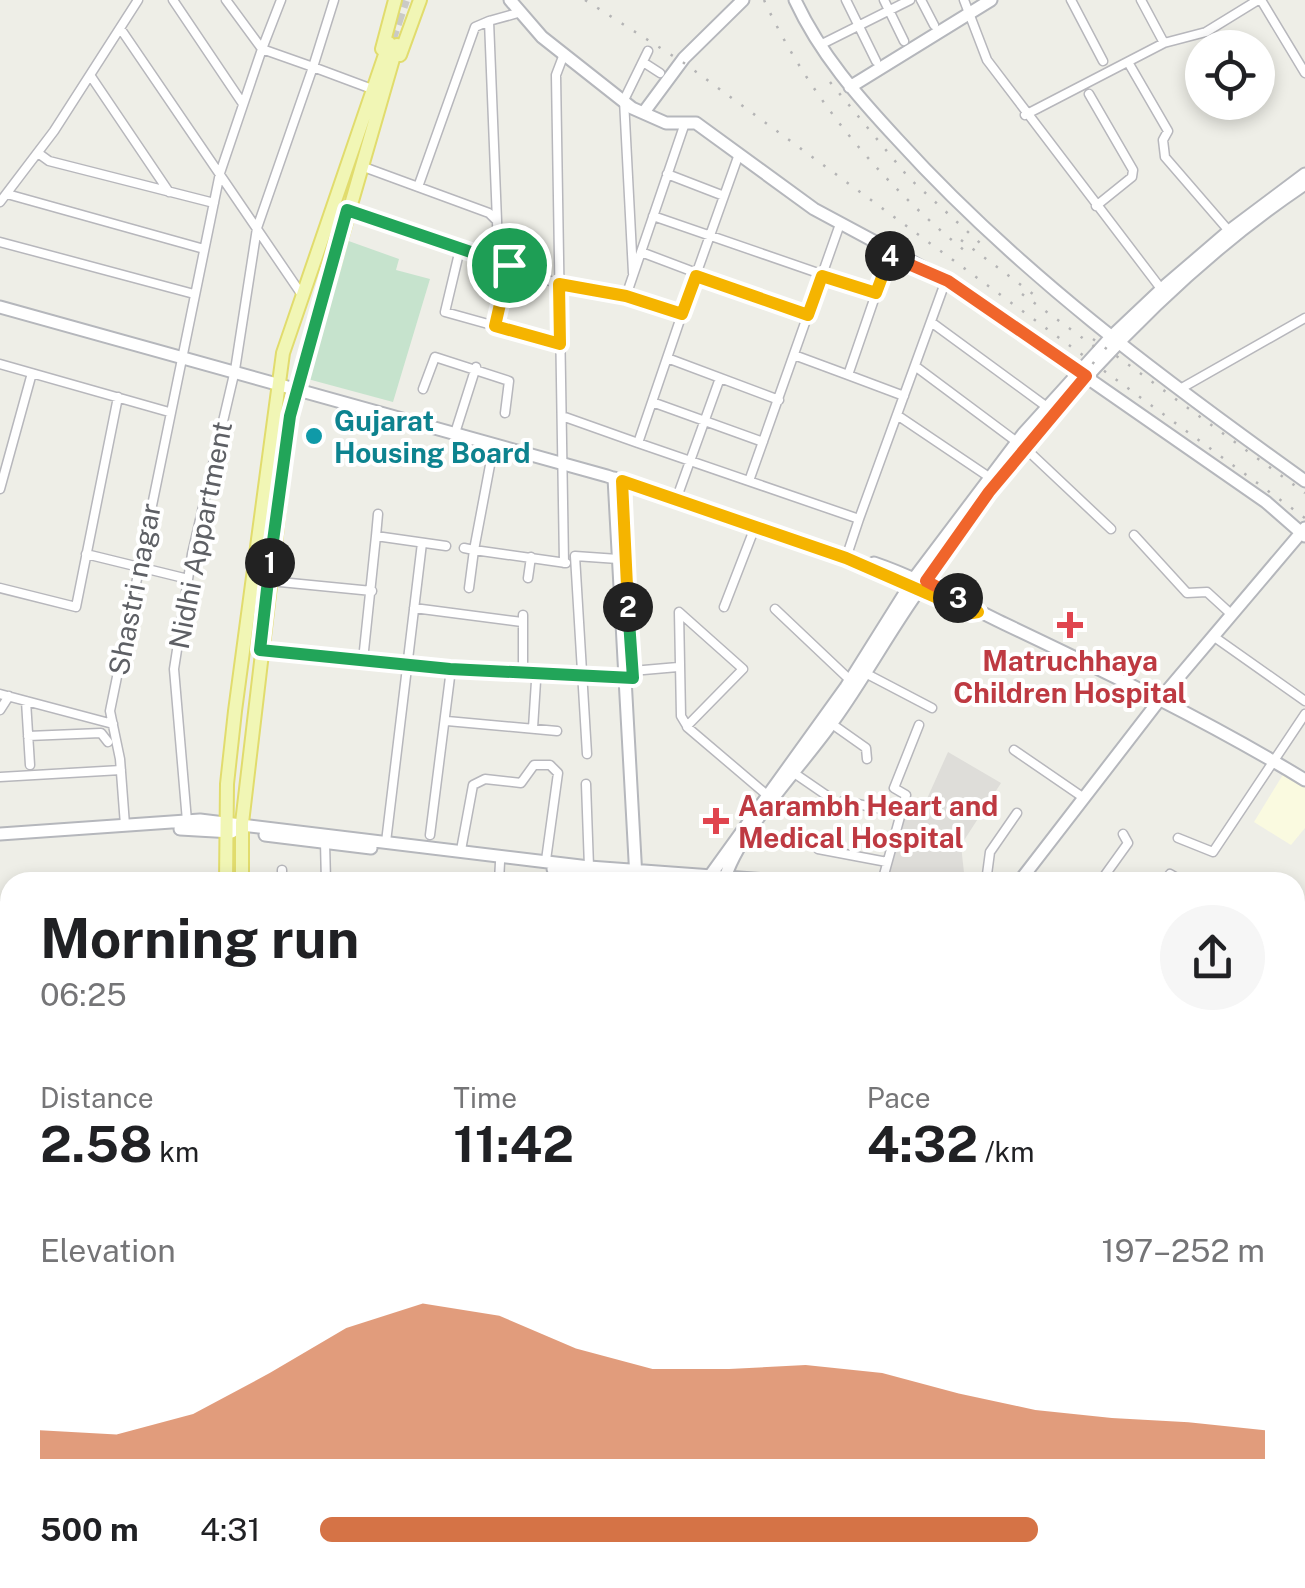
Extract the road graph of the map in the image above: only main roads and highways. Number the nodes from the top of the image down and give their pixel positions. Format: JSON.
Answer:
{"nodes":[{"id":1,"x":395,"y":0,"type":"edge"},
{"id":2,"x":420,"y":0,"type":"edge"},
{"id":3,"x":391,"y":50,"type":"junction"},
{"id":4,"x":226,"y":872,"type":"edge"},
{"id":5,"x":242,"y":872,"type":"edge"}],
"edges":[{"from":1,"to":3,"type":"main road"},
{"from":2,"to":3,"type":"main road"},
{"from":3,"to":4,"type":"main road"},
{"from":3,"to":5,"type":"main road"}]}
